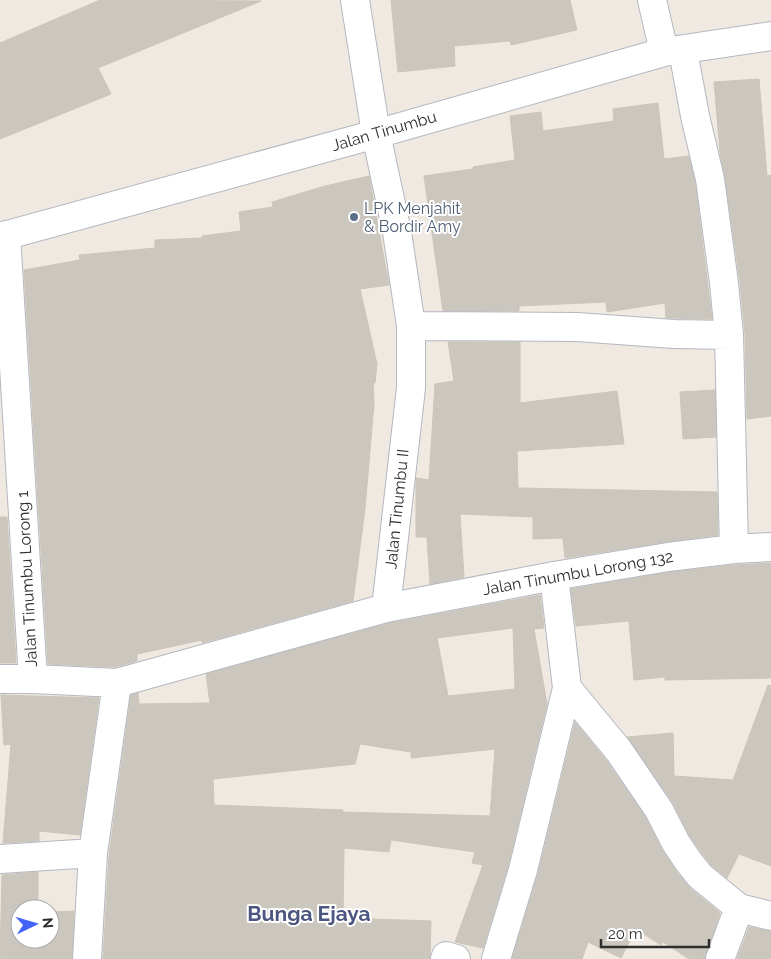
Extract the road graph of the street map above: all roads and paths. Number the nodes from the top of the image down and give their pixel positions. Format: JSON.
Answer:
{"nodes":[{"id":1,"x":355,"y":0,"type":"edge"},
{"id":2,"x":652,"y":0,"type":"edge"},
{"id":3,"x":771,"y":36,"type":"edge"},
{"id":4,"x":673,"y":51,"type":"junction"},
{"id":5,"x":376,"y":134,"type":"junction"},
{"id":6,"x":3,"y":236,"type":"edge"},
{"id":7,"x":412,"y":326,"type":"junction"},
{"id":8,"x":729,"y":335,"type":"junction"},
{"id":9,"x":771,"y":547,"type":"edge"},
{"id":10,"x":734,"y":549,"type":"junction"},
{"id":11,"x":554,"y":576,"type":"junction"},
{"id":12,"x":386,"y":608,"type":"junction"},
{"id":13,"x":0,"y":679,"type":"edge"},
{"id":14,"x":33,"y":679,"type":"junction"},
{"id":15,"x":117,"y":682,"type":"junction"},
{"id":16,"x":567,"y":688,"type":"junction"},
{"id":17,"x":93,"y":853,"type":"junction"},
{"id":18,"x":0,"y":859,"type":"edge"},
{"id":19,"x":739,"y":908,"type":"junction"},
{"id":20,"x":771,"y":916,"type":"edge"},
{"id":21,"x":87,"y":959,"type":"edge"},
{"id":22,"x":445,"y":959,"type":"edge"},
{"id":23,"x":456,"y":959,"type":"edge"},
{"id":24,"x":496,"y":959,"type":"edge"},
{"id":25,"x":720,"y":959,"type":"edge"}],
"edges":[{"from":1,"to":5,"type":"street","name":"Jalan Tinumbu II"},
{"from":2,"to":4,"type":"street"},
{"from":3,"to":4,"type":"street","name":"Jalan Tinumbu"},
{"from":4,"to":5,"type":"street","name":"Jalan Tinumbu"},
{"from":4,"to":8,"type":"street"},
{"from":5,"to":6,"type":"street","name":"Jalan Tinumbu"},
{"from":5,"to":7,"type":"street","name":"Jalan Tinumbu II"},
{"from":6,"to":14,"type":"street","name":"Jalan Tinumbu Lorong 1"},
{"from":7,"to":8,"type":"street"},
{"from":7,"to":12,"type":"street","name":"Jalan Tinumbu II"},
{"from":8,"to":10,"type":"street"},
{"from":9,"to":10,"type":"street","name":"Jalan Tinumbu Lorong 132"},
{"from":10,"to":11,"type":"street","name":"Jalan Tinumbu Lorong 132"},
{"from":11,"to":12,"type":"street","name":"Jalan Tinumbu Lorong 132"},
{"from":11,"to":16,"type":"street"},
{"from":12,"to":15,"type":"street"},
{"from":13,"to":14,"type":"street"},
{"from":14,"to":15,"type":"street","name":"Jalan Tinumbu Lorong 1"},
{"from":15,"to":17,"type":"street"},
{"from":16,"to":19,"type":"street"},
{"from":16,"to":24,"type":"street"},
{"from":17,"to":18,"type":"street"},
{"from":17,"to":21,"type":"street"},
{"from":19,"to":20,"type":"street"},
{"from":19,"to":25,"type":"street"},
{"from":22,"to":23,"type":"street"}]}
